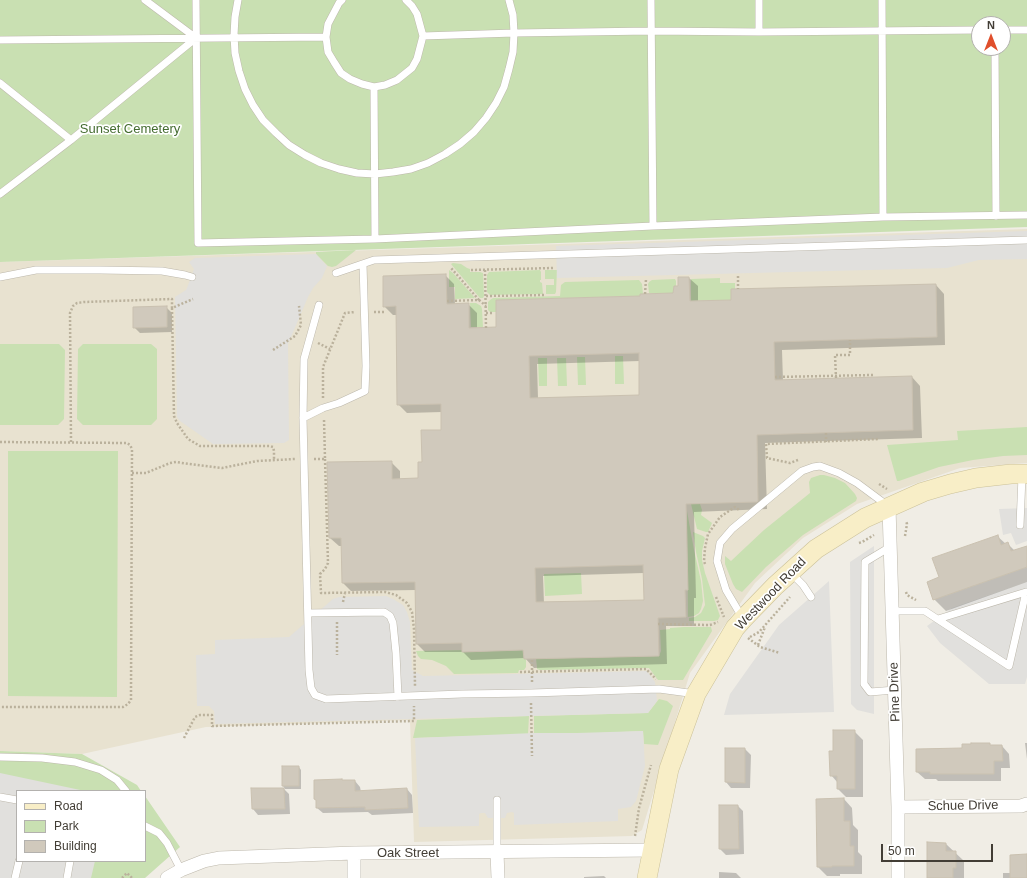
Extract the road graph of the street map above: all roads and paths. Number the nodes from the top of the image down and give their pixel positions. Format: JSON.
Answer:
{"nodes":[{"id":1,"x":145,"y":0,"type":"edge"},
{"id":2,"x":196,"y":0,"type":"edge"},
{"id":3,"x":238,"y":0,"type":"edge"},
{"id":4,"x":342,"y":0,"type":"edge"},
{"id":5,"x":406,"y":0,"type":"edge"},
{"id":6,"x":509,"y":0,"type":"edge"},
{"id":7,"x":651,"y":0,"type":"edge"},
{"id":8,"x":759,"y":0,"type":"edge"},
{"id":9,"x":882,"y":0,"type":"edge"},
{"id":10,"x":651,"y":30,"type":"junction"},
{"id":11,"x":971,"y":30,"type":"edge"},
{"id":12,"x":1011,"y":30,"type":"edge"},
{"id":13,"x":1027,"y":30,"type":"edge"},
{"id":14,"x":883,"y":31,"type":"junction"},
{"id":15,"x":759,"y":32,"type":"junction"},
{"id":16,"x":514,"y":33,"type":"junction"},
{"id":17,"x":423,"y":36,"type":"junction"},
{"id":18,"x":326,"y":37,"type":"junction"},
{"id":19,"x":196,"y":38,"type":"junction"},
{"id":20,"x":234,"y":38,"type":"junction"},
{"id":21,"x":0,"y":40,"type":"edge"},
{"id":22,"x":995,"y":56,"type":"edge"},
{"id":23,"x":0,"y":82,"type":"edge"},
{"id":24,"x":374,"y":87,"type":"junction"},
{"id":25,"x":71,"y":140,"type":"junction"},
{"id":26,"x":375,"y":174,"type":"junction"},
{"id":27,"x":0,"y":194,"type":"edge"},
{"id":28,"x":1027,"y":215,"type":"edge"},
{"id":29,"x":996,"y":216,"type":"junction"},
{"id":30,"x":883,"y":217,"type":"junction"},
{"id":31,"x":653,"y":226,"type":"junction"},
{"id":32,"x":375,"y":239,"type":"junction"},
{"id":33,"x":1027,"y":240,"type":"edge"},
{"id":34,"x":444,"y":258,"type":"junction"},
{"id":35,"x":361,"y":265,"type":"junction"},
{"id":36,"x":554,"y":268,"type":"dead end"},
{"id":37,"x":471,"y":270,"type":"dead end"},
{"id":38,"x":486,"y":270,"type":"junction"},
{"id":39,"x":336,"y":273,"type":"dead end"},
{"id":40,"x":738,"y":276,"type":"dead end"},
{"id":41,"x":0,"y":277,"type":"edge"},
{"id":42,"x":192,"y":277,"type":"dead end"},
{"id":43,"x":646,"y":279,"type":"dead end"},
{"id":44,"x":738,"y":289,"type":"dead end"},
{"id":45,"x":645,"y":294,"type":"dead end"},
{"id":46,"x":545,"y":295,"type":"dead end"},
{"id":47,"x":486,"y":296,"type":"junction"},
{"id":48,"x":193,"y":298,"type":"dead end"},
{"id":49,"x":478,"y":300,"type":"junction"},
{"id":50,"x":447,"y":302,"type":"dead end"},
{"id":51,"x":319,"y":305,"type":"dead end"},
{"id":52,"x":298,"y":306,"type":"dead end"},
{"id":53,"x":486,"y":306,"type":"junction"},
{"id":54,"x":172,"y":308,"type":"junction"},
{"id":55,"x":364,"y":312,"type":"junction"},
{"id":56,"x":385,"y":312,"type":"dead end"},
{"id":57,"x":486,"y":313,"type":"junction"},
{"id":58,"x":494,"y":313,"type":"dead end"},
{"id":59,"x":486,"y":328,"type":"dead end"},
{"id":60,"x":850,"y":340,"type":"dead end"},
{"id":61,"x":273,"y":350,"type":"dead end"},
{"id":62,"x":873,"y":375,"type":"dead end"},
{"id":63,"x":774,"y":377,"type":"dead end"},
{"id":64,"x":836,"y":377,"type":"junction"},
{"id":65,"x":323,"y":408,"type":"junction"},
{"id":66,"x":303,"y":418,"type":"junction"},
{"id":67,"x":826,"y":433,"type":"dead end"},
{"id":68,"x":0,"y":442,"type":"edge"},
{"id":69,"x":71,"y":442,"type":"junction"},
{"id":70,"x":826,"y":442,"type":"dead end"},
{"id":71,"x":304,"y":459,"type":"junction"},
{"id":72,"x":325,"y":459,"type":"junction"},
{"id":73,"x":274,"y":460,"type":"junction"},
{"id":74,"x":132,"y":473,"type":"junction"},
{"id":75,"x":1024,"y":474,"type":"edge"},
{"id":76,"x":889,"y":506,"type":"junction"},
{"id":77,"x":906,"y":521,"type":"dead end"},
{"id":78,"x":1020,"y":525,"type":"dead end"},
{"id":79,"x":903,"y":542,"type":"dead end"},
{"id":80,"x":890,"y":547,"type":"junction"},
{"id":81,"x":790,"y":572,"type":"junction"},
{"id":82,"x":904,"y":587,"type":"dead end"},
{"id":83,"x":811,"y":596,"type":"dead end"},
{"id":84,"x":917,"y":601,"type":"dead end"},
{"id":85,"x":892,"y":611,"type":"junction"},
{"id":86,"x":308,"y":613,"type":"junction"},
{"id":87,"x":744,"y":619,"type":"junction"},
{"id":88,"x":938,"y":619,"type":"junction"},
{"id":89,"x":724,"y":620,"type":"dead end"},
{"id":90,"x":721,"y":621,"type":"junction"},
{"id":91,"x":658,"y":624,"type":"dead end"},
{"id":92,"x":766,"y":624,"type":"dead end"},
{"id":93,"x":717,"y":627,"type":"dead end"},
{"id":94,"x":748,"y":638,"type":"dead end"},
{"id":95,"x":758,"y":645,"type":"junction"},
{"id":96,"x":780,"y":653,"type":"dead end"},
{"id":97,"x":520,"y":672,"type":"dead end"},
{"id":98,"x":659,"y":682,"type":"dead end"},
{"id":99,"x":895,"y":690,"type":"junction"},
{"id":100,"x":696,"y":694,"type":"junction"},
{"id":101,"x":414,"y":696,"type":"junction"},
{"id":102,"x":398,"y":697,"type":"junction"},
{"id":103,"x":0,"y":707,"type":"edge"},
{"id":104,"x":531,"y":721,"type":"dead end"},
{"id":105,"x":184,"y":738,"type":"dead end"},
{"id":106,"x":532,"y":756,"type":"dead end"},
{"id":107,"x":0,"y":757,"type":"edge"},
{"id":108,"x":125,"y":790,"type":"edge"},
{"id":109,"x":0,"y":797,"type":"edge"},
{"id":110,"x":16,"y":800,"type":"edge"},
{"id":111,"x":497,"y":800,"type":"dead end"},
{"id":112,"x":1027,"y":804,"type":"edge"},
{"id":113,"x":898,"y":807,"type":"junction"},
{"id":114,"x":146,"y":826,"type":"edge"},
{"id":115,"x":652,"y":850,"type":"junction"},
{"id":116,"x":497,"y":852,"type":"junction"},
{"id":117,"x":354,"y":853,"type":"junction"},
{"id":118,"x":19,"y":862,"type":"edge"},
{"id":119,"x":70,"y":862,"type":"edge"},
{"id":120,"x":181,"y":870,"type":"junction"},
{"id":121,"x":15,"y":878,"type":"edge"},
{"id":122,"x":67,"y":878,"type":"edge"},
{"id":123,"x":122,"y":878,"type":"edge"},
{"id":124,"x":132,"y":878,"type":"edge"},
{"id":125,"x":167,"y":878,"type":"edge"},
{"id":126,"x":354,"y":878,"type":"edge"},
{"id":127,"x":498,"y":878,"type":"edge"},
{"id":128,"x":647,"y":878,"type":"edge"},
{"id":129,"x":898,"y":878,"type":"edge"}],
"edges":[{"from":1,"to":19,"type":"lane"},
{"from":2,"to":19,"type":"lane"},
{"from":3,"to":20,"type":"lane"},
{"from":4,"to":18,"type":"lane"},
{"from":5,"to":17,"type":"lane"},
{"from":6,"to":16,"type":"lane"},
{"from":7,"to":10,"type":"lane"},
{"from":8,"to":15,"type":"lane"},
{"from":9,"to":14,"type":"lane"},
{"from":10,"to":15,"type":"lane"},
{"from":10,"to":16,"type":"lane"},
{"from":10,"to":31,"type":"lane"},
{"from":11,"to":14,"type":"lane"},
{"from":12,"to":13,"type":"lane"},
{"from":14,"to":15,"type":"lane"},
{"from":14,"to":30,"type":"lane"},
{"from":16,"to":17,"type":"lane"},
{"from":16,"to":26,"type":"lane"},
{"from":17,"to":24,"type":"lane"},
{"from":18,"to":20,"type":"lane"},
{"from":18,"to":24,"type":"lane"},
{"from":19,"to":20,"type":"lane"},
{"from":19,"to":21,"type":"lane"},
{"from":19,"to":25,"type":"lane"},
{"from":19,"to":32,"type":"lane"},
{"from":20,"to":26,"type":"lane"},
{"from":22,"to":29,"type":"lane"},
{"from":23,"to":25,"type":"lane"},
{"from":24,"to":26,"type":"lane"},
{"from":25,"to":27,"type":"lane"},
{"from":26,"to":32,"type":"lane"},
{"from":28,"to":29,"type":"lane"},
{"from":29,"to":30,"type":"lane"},
{"from":30,"to":31,"type":"lane"},
{"from":31,"to":32,"type":"lane"},
{"from":33,"to":34,"type":"lane"},
{"from":34,"to":35,"type":"lane"},
{"from":34,"to":49,"type":"path"},
{"from":35,"to":39,"type":"lane"},
{"from":35,"to":55,"type":"lane"},
{"from":36,"to":38,"type":"path"},
{"from":37,"to":38,"type":"path"},
{"from":38,"to":47,"type":"path"},
{"from":40,"to":44,"type":"path"},
{"from":41,"to":42,"type":"lane"},
{"from":43,"to":45,"type":"path"},
{"from":46,"to":47,"type":"path"},
{"from":47,"to":53,"type":"path"},
{"from":48,"to":54,"type":"path"},
{"from":49,"to":50,"type":"path"},
{"from":49,"to":53,"type":"path"},
{"from":51,"to":66,"type":"lane"},
{"from":52,"to":61,"type":"path"},
{"from":53,"to":57,"type":"path"},
{"from":54,"to":69,"type":"path"},
{"from":54,"to":73,"type":"path"},
{"from":55,"to":56,"type":"path"},
{"from":55,"to":65,"type":"path"},
{"from":55,"to":65,"type":"lane"},
{"from":57,"to":58,"type":"path"},
{"from":57,"to":59,"type":"path"},
{"from":60,"to":64,"type":"path"},
{"from":62,"to":64,"type":"path"},
{"from":63,"to":64,"type":"path"},
{"from":65,"to":66,"type":"lane"},
{"from":65,"to":72,"type":"path"},
{"from":66,"to":71,"type":"lane"},
{"from":67,"to":70,"type":"path"},
{"from":68,"to":69,"type":"path"},
{"from":69,"to":74,"type":"path"},
{"from":71,"to":72,"type":"path"},
{"from":71,"to":73,"type":"path"},
{"from":71,"to":86,"type":"lane"},
{"from":72,"to":101,"type":"path"},
{"from":73,"to":74,"type":"path"},
{"from":74,"to":103,"type":"path"},
{"from":75,"to":76,"type":"street","name":"Westwood Road"},
{"from":75,"to":78,"type":"lane"},
{"from":76,"to":80,"type":"street","name":"Pine Drive"},
{"from":76,"to":81,"type":"street","name":"Westwood Road"},
{"from":76,"to":87,"type":"lane"},
{"from":77,"to":79,"type":"path"},
{"from":80,"to":85,"type":"street","name":"Pine Drive"},
{"from":80,"to":99,"type":"lane"},
{"from":81,"to":83,"type":"lane"},
{"from":81,"to":87,"type":"street","name":"Westwood Road"},
{"from":82,"to":84,"type":"path"},
{"from":85,"to":88,"type":"lane"},
{"from":85,"to":99,"type":"street","name":"Pine Drive"},
{"from":86,"to":102,"type":"lane"},
{"from":86,"to":102,"type":"lane"},
{"from":87,"to":100,"type":"street","name":"Westwood Road"},
{"from":88,"to":88,"type":"lane"},
{"from":89,"to":90,"type":"path"},
{"from":90,"to":91,"type":"path"},
{"from":90,"to":93,"type":"path"},
{"from":92,"to":95,"type":"path"},
{"from":94,"to":95,"type":"path"},
{"from":95,"to":96,"type":"path"},
{"from":97,"to":98,"type":"path"},
{"from":99,"to":113,"type":"street","name":"Pine Drive"},
{"from":100,"to":101,"type":"lane"},
{"from":100,"to":115,"type":"street","name":"Westwood Road"},
{"from":101,"to":102,"type":"lane"},
{"from":101,"to":105,"type":"path"},
{"from":104,"to":106,"type":"path"},
{"from":107,"to":108,"type":"lane"},
{"from":109,"to":110,"type":"lane"},
{"from":111,"to":116,"type":"lane"},
{"from":112,"to":113,"type":"street","name":"Schue Drive"},
{"from":113,"to":129,"type":"street","name":"Pine Drive"},
{"from":114,"to":120,"type":"lane"},
{"from":115,"to":116,"type":"street","name":"Oak Street"},
{"from":115,"to":128,"type":"street","name":"Westwood Road"},
{"from":116,"to":117,"type":"street","name":"Oak Street"},
{"from":116,"to":127,"type":"street"},
{"from":117,"to":120,"type":"street","name":"Oak Street"},
{"from":117,"to":126,"type":"street"},
{"from":118,"to":121,"type":"lane"},
{"from":119,"to":122,"type":"lane"},
{"from":120,"to":125,"type":"street","name":"Oak Street"},
{"from":123,"to":124,"type":"path"}]}
